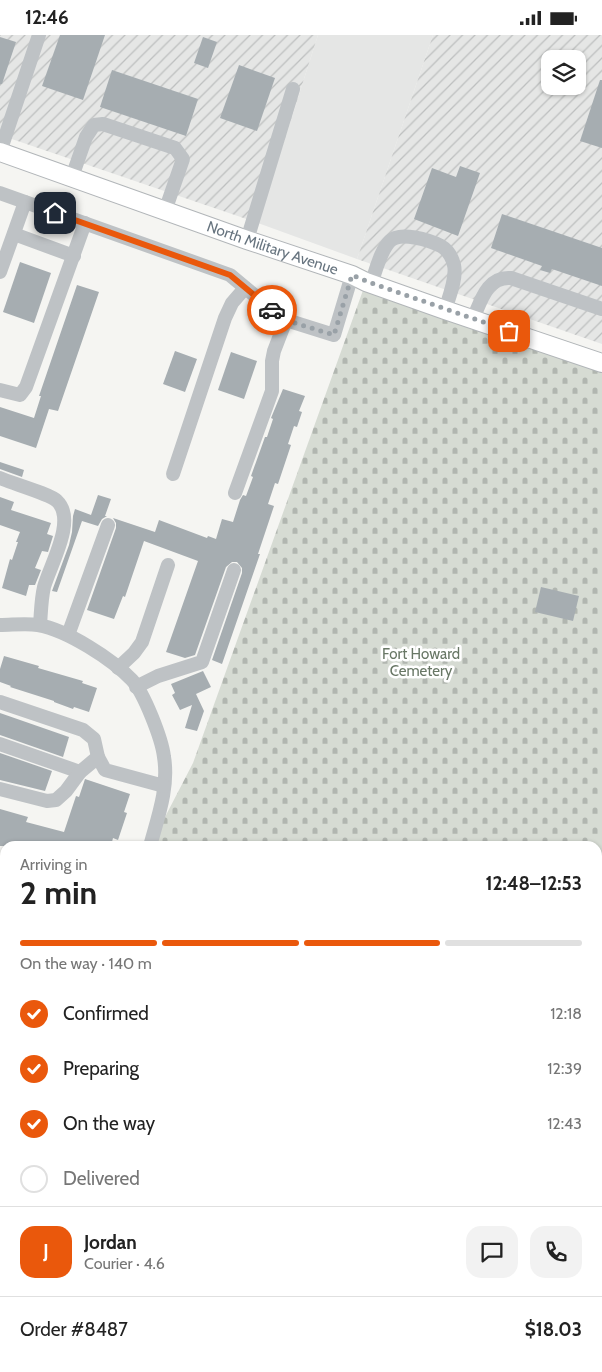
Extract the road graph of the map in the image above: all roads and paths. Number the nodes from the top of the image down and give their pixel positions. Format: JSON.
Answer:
{"nodes":[{"id":1,"x":38,"y":35,"type":"edge"},
{"id":2,"x":293,"y":89,"type":"dead end"},
{"id":3,"x":0,"y":152,"type":"edge"},
{"id":4,"x":72,"y":177,"type":"junction"},
{"id":5,"x":0,"y":193,"type":"edge"},
{"id":6,"x":25,"y":202,"type":"junction"},
{"id":7,"x":165,"y":211,"type":"junction"},
{"id":8,"x":85,"y":223,"type":"junction"},
{"id":9,"x":14,"y":234,"type":"junction"},
{"id":10,"x":248,"y":240,"type":"junction"},
{"id":11,"x":74,"y":256,"type":"junction"},
{"id":12,"x":0,"y":272,"type":"edge"},
{"id":13,"x":352,"y":275,"type":"junction"},
{"id":14,"x":371,"y":283,"type":"junction"},
{"id":15,"x":246,"y":288,"type":"junction"},
{"id":16,"x":602,"y":309,"type":"edge"},
{"id":17,"x":445,"y":310,"type":"junction"},
{"id":18,"x":473,"y":319,"type":"junction"},
{"id":19,"x":286,"y":320,"type":"junction"},
{"id":20,"x":601,"y":360,"type":"edge"},
{"id":21,"x":0,"y":391,"type":"edge"},
{"id":22,"x":173,"y":474,"type":"dead end"},
{"id":23,"x":0,"y":479,"type":"edge"},
{"id":24,"x":235,"y":493,"type":"dead end"},
{"id":25,"x":108,"y":525,"type":"dead end"},
{"id":26,"x":168,"y":565,"type":"dead end"},
{"id":27,"x":234,"y":570,"type":"dead end"},
{"id":28,"x":0,"y":625,"type":"edge"},
{"id":29,"x":40,"y":625,"type":"junction"},
{"id":30,"x":68,"y":635,"type":"junction"},
{"id":31,"x":118,"y":668,"type":"junction"},
{"id":32,"x":136,"y":687,"type":"junction"},
{"id":33,"x":0,"y":702,"type":"edge"},
{"id":34,"x":0,"y":745,"type":"edge"},
{"id":35,"x":98,"y":757,"type":"junction"},
{"id":36,"x":80,"y":772,"type":"junction"},
{"id":37,"x":164,"y":786,"type":"junction"},
{"id":38,"x":0,"y":789,"type":"edge"},
{"id":39,"x":151,"y":841,"type":"edge"}],
"edges":[{"from":1,"to":3,"type":"street"},
{"from":2,"to":10,"type":"street"},
{"from":3,"to":4,"type":"main road","name":"North Military Avenue"},
{"from":4,"to":7,"type":"main road","name":"North Military Avenue"},
{"from":4,"to":7,"type":"street"},
{"from":5,"to":6,"type":"street"},
{"from":6,"to":8,"type":"street"},
{"from":6,"to":9,"type":"street"},
{"from":7,"to":10,"type":"main road","name":"North Military Avenue"},
{"from":8,"to":11,"type":"street"},
{"from":8,"to":15,"type":"street"},
{"from":9,"to":11,"type":"street"},
{"from":9,"to":12,"type":"street"},
{"from":10,"to":13,"type":"main road","name":"North Military Avenue"},
{"from":11,"to":21,"type":"street"},
{"from":13,"to":14,"type":"main road","name":"North Military Avenue"},
{"from":13,"to":19,"type":"street"},
{"from":14,"to":17,"type":"main road","name":"North Military Avenue"},
{"from":14,"to":17,"type":"street"},
{"from":15,"to":19,"type":"street"},
{"from":15,"to":22,"type":"street"},
{"from":16,"to":18,"type":"street"},
{"from":17,"to":18,"type":"main road","name":"North Military Avenue"},
{"from":18,"to":20,"type":"main road","name":"North Military Avenue"},
{"from":19,"to":24,"type":"street"},
{"from":23,"to":29,"type":"street"},
{"from":25,"to":30,"type":"street"},
{"from":26,"to":31,"type":"street"},
{"from":27,"to":32,"type":"street"},
{"from":28,"to":29,"type":"street"},
{"from":29,"to":30,"type":"street"},
{"from":30,"to":31,"type":"street"},
{"from":31,"to":32,"type":"street"},
{"from":32,"to":37,"type":"street"},
{"from":33,"to":35,"type":"street"},
{"from":34,"to":36,"type":"street"},
{"from":35,"to":36,"type":"street"},
{"from":35,"to":37,"type":"street"},
{"from":36,"to":38,"type":"street"},
{"from":37,"to":39,"type":"street"}]}
